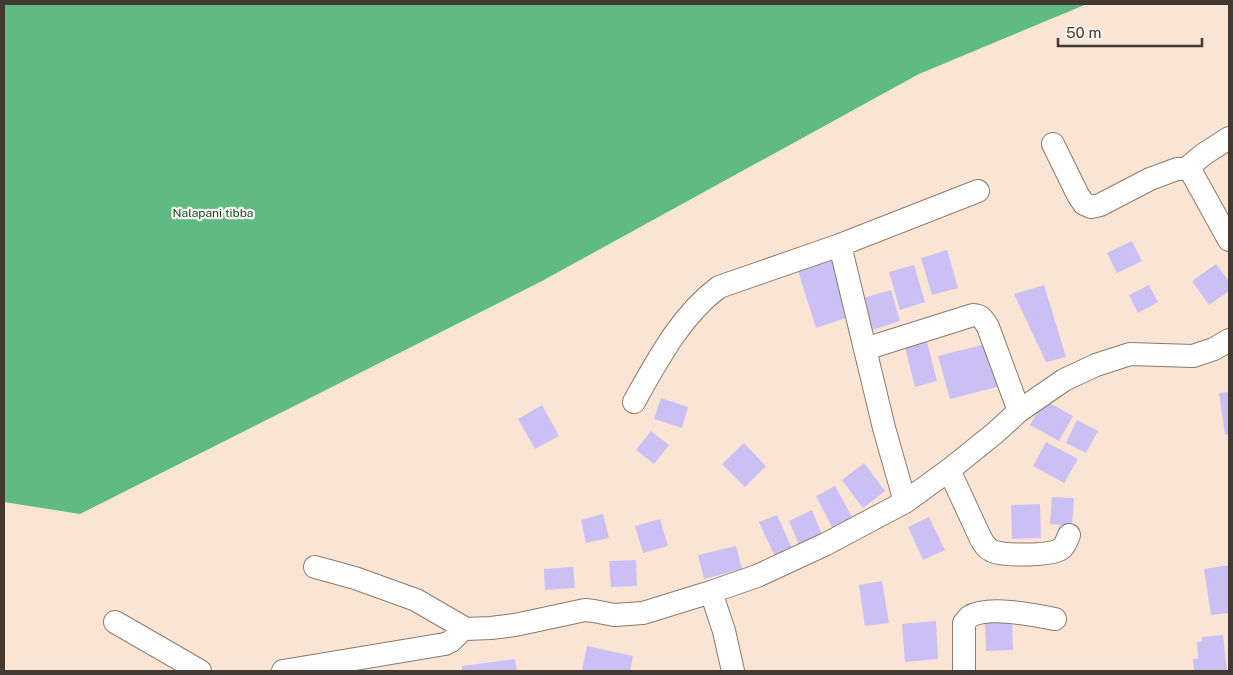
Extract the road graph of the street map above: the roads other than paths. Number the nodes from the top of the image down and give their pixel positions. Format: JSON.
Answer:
{"nodes":[{"id":1,"x":1229,"y":138,"type":"edge"},
{"id":2,"x":1053,"y":144,"type":"dead end"},
{"id":3,"x":1186,"y":168,"type":"junction"},
{"id":4,"x":978,"y":191,"type":"dead end"},
{"id":5,"x":1229,"y":240,"type":"edge"},
{"id":6,"x":840,"y":245,"type":"junction"},
{"id":7,"x":1229,"y":340,"type":"edge"},
{"id":8,"x":865,"y":349,"type":"junction"},
{"id":9,"x":634,"y":402,"type":"dead end"},
{"id":10,"x":1019,"y":410,"type":"junction"},
{"id":11,"x":949,"y":470,"type":"junction"},
{"id":12,"x":905,"y":502,"type":"junction"},
{"id":13,"x":1069,"y":536,"type":"dead end"},
{"id":14,"x":315,"y":567,"type":"dead end"},
{"id":15,"x":711,"y":592,"type":"junction"},
{"id":16,"x":1056,"y":619,"type":"dead end"},
{"id":17,"x":115,"y":622,"type":"dead end"},
{"id":18,"x":466,"y":629,"type":"junction"},
{"id":19,"x":192,"y":670,"type":"edge"},
{"id":20,"x":283,"y":671,"type":"edge"},
{"id":21,"x":733,"y":671,"type":"edge"},
{"id":22,"x":964,"y":671,"type":"edge"}],
"edges":[{"from":1,"to":3,"type":"street"},
{"from":2,"to":3,"type":"street"},
{"from":3,"to":5,"type":"street"},
{"from":4,"to":6,"type":"street"},
{"from":6,"to":8,"type":"street"},
{"from":6,"to":9,"type":"street"},
{"from":7,"to":10,"type":"street"},
{"from":8,"to":10,"type":"street"},
{"from":8,"to":12,"type":"street"},
{"from":10,"to":11,"type":"street"},
{"from":11,"to":12,"type":"street"},
{"from":11,"to":13,"type":"street"},
{"from":12,"to":15,"type":"street"},
{"from":14,"to":18,"type":"street"},
{"from":15,"to":18,"type":"street"},
{"from":15,"to":21,"type":"street"},
{"from":16,"to":22,"type":"street"},
{"from":17,"to":19,"type":"street"},
{"from":18,"to":20,"type":"street"}]}
